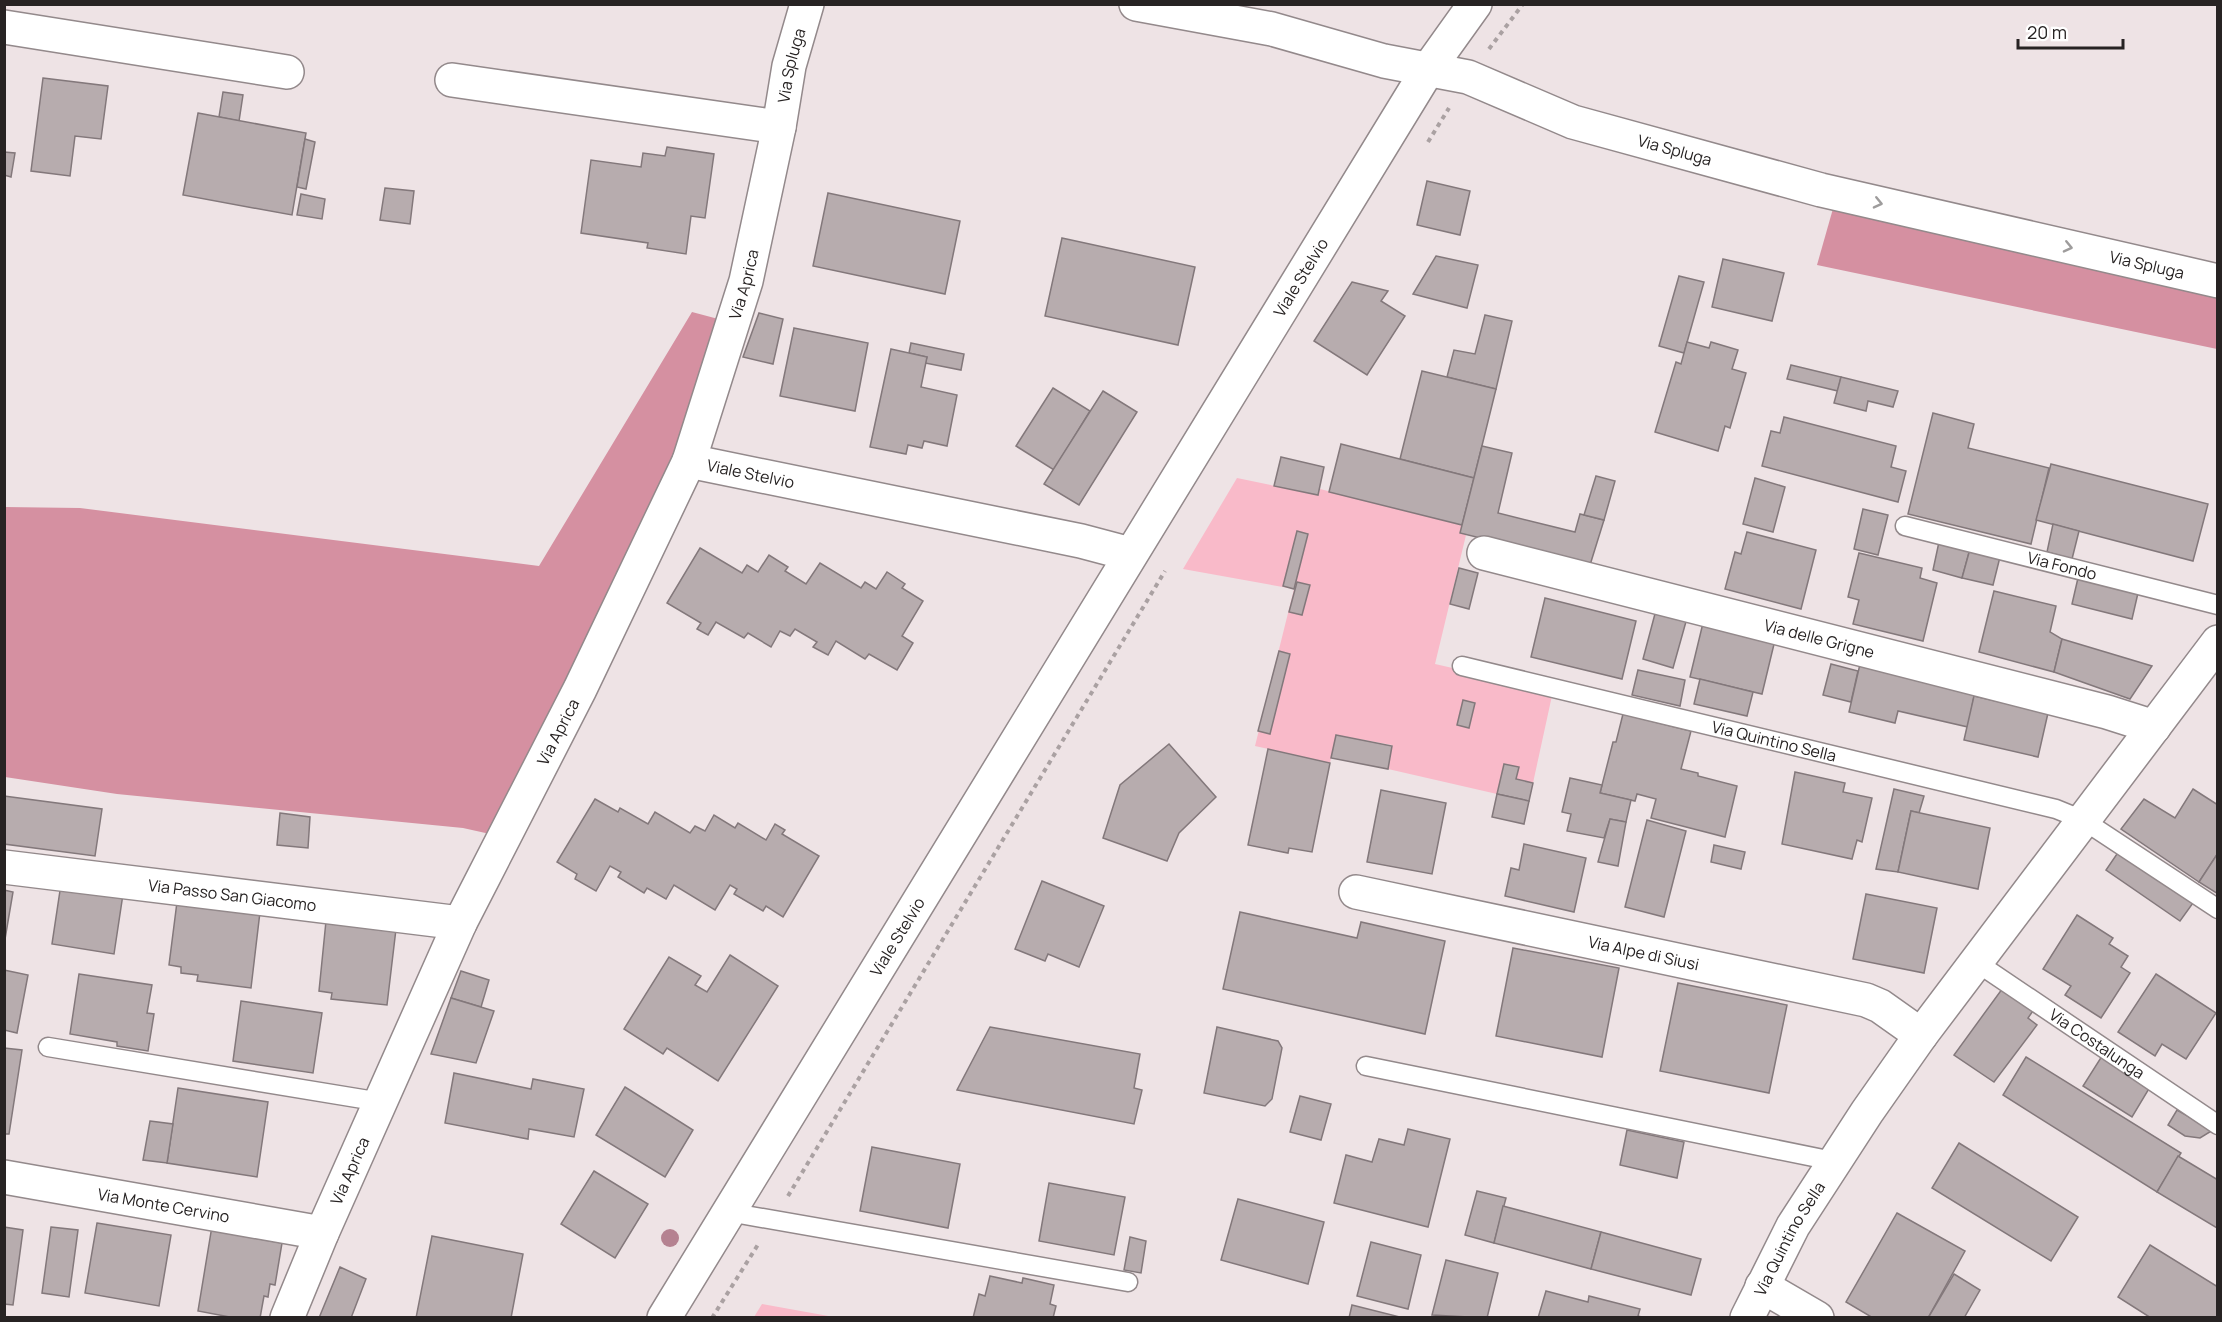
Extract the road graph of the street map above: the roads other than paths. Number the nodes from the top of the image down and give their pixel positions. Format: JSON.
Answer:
{"nodes":[{"id":1,"x":807,"y":4,"type":"edge"},
{"id":2,"x":1136,"y":4,"type":"edge"},
{"id":3,"x":1475,"y":4,"type":"edge"},
{"id":4,"x":6,"y":27,"type":"edge"},
{"id":5,"x":1427,"y":70,"type":"junction"},
{"id":6,"x":288,"y":72,"type":"dead end"},
{"id":7,"x":452,"y":80,"type":"dead end"},
{"id":8,"x":779,"y":127,"type":"junction"},
{"id":9,"x":2217,"y":281,"type":"edge"},
{"id":10,"x":689,"y":461,"type":"junction"},
{"id":11,"x":1905,"y":526,"type":"dead end"},
{"id":12,"x":1485,"y":553,"type":"dead end"},
{"id":13,"x":1130,"y":554,"type":"junction"},
{"id":14,"x":2217,"y":605,"type":"edge"},
{"id":15,"x":2217,"y":642,"type":"edge"},
{"id":16,"x":1462,"y":666,"type":"dead end"},
{"id":17,"x":2154,"y":727,"type":"junction"},
{"id":18,"x":2083,"y":820,"type":"junction"},
{"id":19,"x":4,"y":867,"type":"edge"},
{"id":20,"x":1356,"y":892,"type":"dead end"},
{"id":21,"x":2217,"y":909,"type":"edge"},
{"id":22,"x":460,"y":923,"type":"junction"},
{"id":23,"x":1976,"y":962,"type":"junction"},
{"id":24,"x":1921,"y":1035,"type":"junction"},
{"id":25,"x":48,"y":1047,"type":"dead end"},
{"id":26,"x":1366,"y":1066,"type":"dead end"},
{"id":27,"x":381,"y":1102,"type":"junction"},
{"id":28,"x":2217,"y":1125,"type":"edge"},
{"id":29,"x":1833,"y":1161,"type":"junction"},
{"id":30,"x":4,"y":1177,"type":"edge"},
{"id":31,"x":729,"y":1212,"type":"junction"},
{"id":32,"x":322,"y":1233,"type":"junction"},
{"id":33,"x":1128,"y":1282,"type":"dead end"},
{"id":34,"x":1762,"y":1286,"type":"junction"},
{"id":35,"x":287,"y":1317,"type":"edge"},
{"id":36,"x":664,"y":1317,"type":"edge"},
{"id":37,"x":1747,"y":1317,"type":"edge"},
{"id":38,"x":1817,"y":1317,"type":"edge"}],
"edges":[{"from":1,"to":8,"type":"street","name":"Via Spluga"},
{"from":2,"to":5,"type":"street","name":"Via Spluga"},
{"from":3,"to":5,"type":"street","name":"Viale Stelvio"},
{"from":4,"to":6,"type":"street"},
{"from":5,"to":9,"type":"street","name":"Via Spluga","one_way":true},
{"from":5,"to":13,"type":"street","name":"Viale Stelvio"},
{"from":7,"to":8,"type":"street"},
{"from":8,"to":10,"type":"street","name":"Via Aprica"},
{"from":10,"to":13,"type":"street","name":"Viale Stelvio"},
{"from":10,"to":22,"type":"street","name":"Via Aprica"},
{"from":11,"to":14,"type":"lane","name":"Via Fondo"},
{"from":12,"to":17,"type":"street","name":"Via delle Grigne"},
{"from":13,"to":31,"type":"street","name":"Viale Stelvio"},
{"from":15,"to":17,"type":"street","name":"Via Quintino Sella"},
{"from":16,"to":18,"type":"lane","name":"Via Quintino Sella"},
{"from":17,"to":18,"type":"street","name":"Via Quintino Sella"},
{"from":18,"to":21,"type":"lane"},
{"from":18,"to":23,"type":"street","name":"Via Quintino Sella"},
{"from":19,"to":22,"type":"street","name":"Via Passo San Giacomo"},
{"from":20,"to":24,"type":"street","name":"Via Alpe di Siusi"},
{"from":22,"to":27,"type":"street","name":"Via Aprica"},
{"from":23,"to":24,"type":"street","name":"Via Quintino Sella"},
{"from":23,"to":28,"type":"lane","name":"Via Costalunga"},
{"from":24,"to":29,"type":"street","name":"Via Quintino Sella"},
{"from":25,"to":27,"type":"lane"},
{"from":26,"to":29,"type":"lane","name":"Via Quintino Sella"},
{"from":27,"to":32,"type":"street","name":"Via Aprica"},
{"from":29,"to":34,"type":"street","name":"Via Quintino Sella"},
{"from":30,"to":32,"type":"street","name":"Via Monte Cervino"},
{"from":31,"to":33,"type":"lane"},
{"from":31,"to":36,"type":"street","name":"Viale Stelvio"},
{"from":32,"to":35,"type":"street","name":"Via Aprica"},
{"from":34,"to":37,"type":"street","name":"Via Quintino Sella"},
{"from":34,"to":38,"type":"street"}]}
